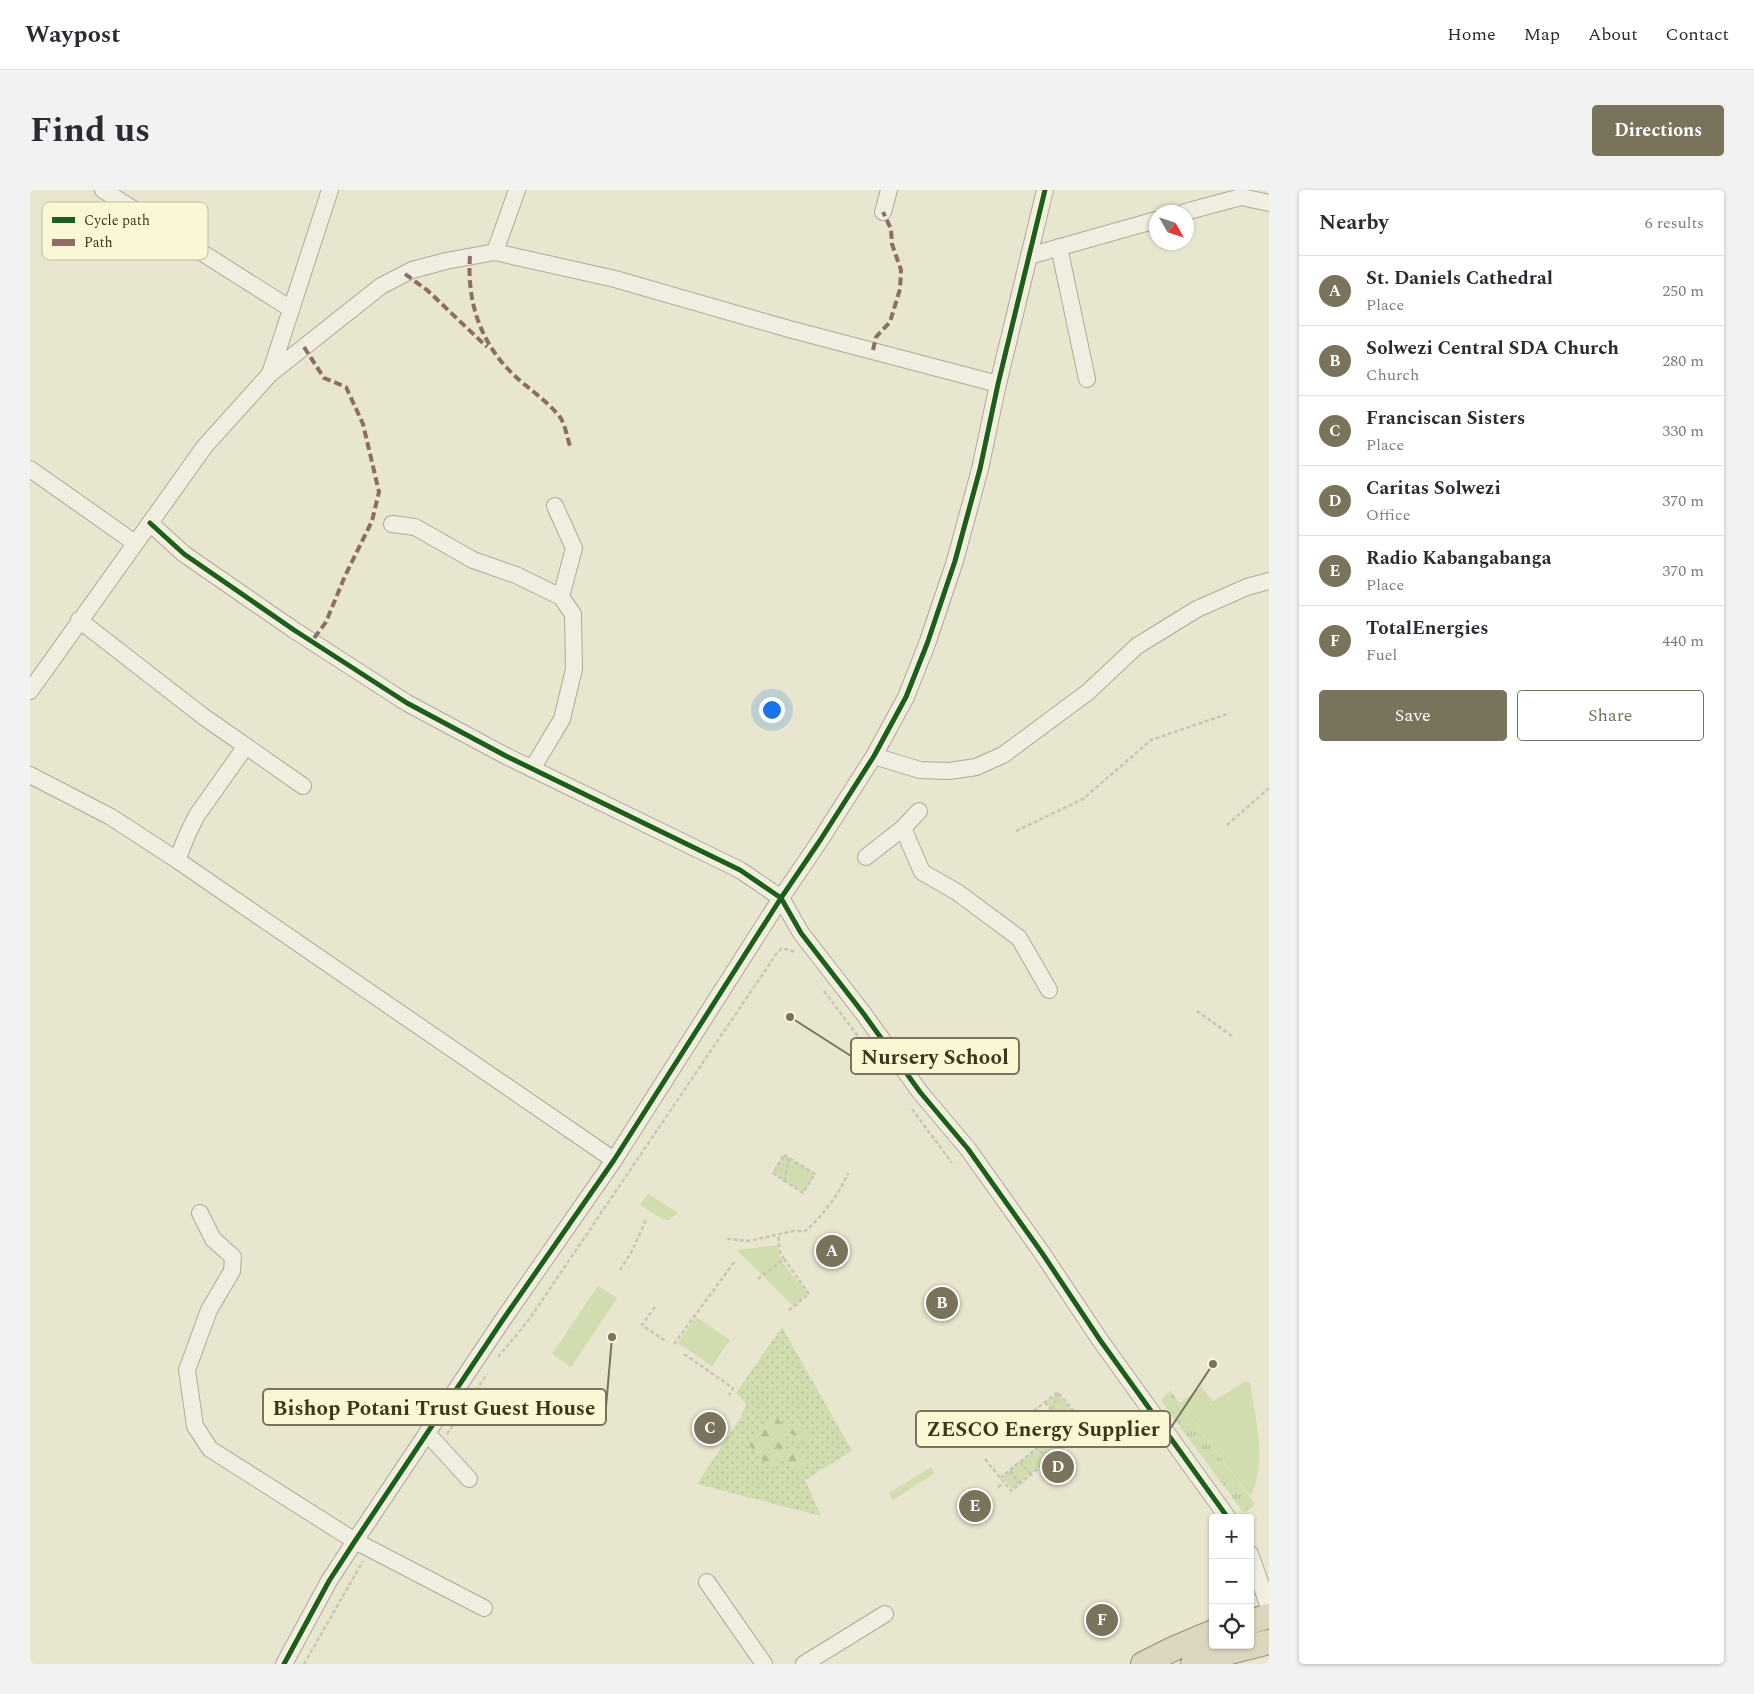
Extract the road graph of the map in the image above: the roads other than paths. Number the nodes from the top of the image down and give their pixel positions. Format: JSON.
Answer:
{"nodes":[{"id":1,"x":103,"y":190,"type":"edge"},
{"id":2,"x":330,"y":190,"type":"edge"},
{"id":3,"x":517,"y":190,"type":"edge"},
{"id":4,"x":889,"y":190,"type":"edge"},
{"id":5,"x":1045,"y":190,"type":"edge"},
{"id":6,"x":122,"y":202,"type":"edge"},
{"id":7,"x":1269,"y":203,"type":"edge"},
{"id":8,"x":1194,"y":210,"type":"edge"},
{"id":9,"x":883,"y":212,"type":"dead end"},
{"id":10,"x":1149,"y":222,"type":"edge"},
{"id":11,"x":1059,"y":247,"type":"junction"},
{"id":12,"x":495,"y":252,"type":"junction"},
{"id":13,"x":208,"y":256,"type":"edge"},
{"id":14,"x":1029,"y":256,"type":"junction"},
{"id":15,"x":291,"y":309,"type":"junction"},
{"id":16,"x":270,"y":374,"type":"junction"},
{"id":17,"x":1087,"y":379,"type":"dead end"},
{"id":18,"x":998,"y":384,"type":"junction"},
{"id":19,"x":30,"y":469,"type":"edge"},
{"id":20,"x":555,"y":506,"type":"dead end"},
{"id":21,"x":150,"y":523,"type":"junction"},
{"id":22,"x":392,"y":524,"type":"dead end"},
{"id":23,"x":135,"y":543,"type":"junction"},
{"id":24,"x":1269,"y":581,"type":"edge"},
{"id":25,"x":561,"y":597,"type":"junction"},
{"id":26,"x":79,"y":620,"type":"junction"},
{"id":27,"x":30,"y":691,"type":"edge"},
{"id":28,"x":246,"y":746,"type":"junction"},
{"id":29,"x":874,"y":756,"type":"junction"},
{"id":30,"x":532,"y":769,"type":"junction"},
{"id":31,"x":30,"y":775,"type":"edge"},
{"id":32,"x":302,"y":786,"type":"dead end"},
{"id":33,"x":919,"y":811,"type":"dead end"},
{"id":34,"x":903,"y":828,"type":"junction"},
{"id":35,"x":866,"y":857,"type":"dead end"},
{"id":36,"x":177,"y":860,"type":"junction"},
{"id":37,"x":780,"y":898,"type":"junction"},
{"id":38,"x":1049,"y":990,"type":"dead end"},
{"id":39,"x":614,"y":1160,"type":"junction"},
{"id":40,"x":200,"y":1213,"type":"dead end"},
{"id":41,"x":427,"y":1432,"type":"junction"},
{"id":42,"x":469,"y":1479,"type":"dead end"},
{"id":43,"x":1225,"y":1514,"type":"edge"},
{"id":44,"x":355,"y":1541,"type":"junction"},
{"id":45,"x":1252,"y":1559,"type":"edge"},
{"id":46,"x":707,"y":1582,"type":"dead end"},
{"id":47,"x":1269,"y":1607,"type":"edge"},
{"id":48,"x":484,"y":1608,"type":"dead end"},
{"id":49,"x":885,"y":1614,"type":"dead end"},
{"id":50,"x":1269,"y":1616,"type":"edge"},
{"id":51,"x":1254,"y":1621,"type":"edge"},
{"id":52,"x":1209,"y":1634,"type":"edge"},
{"id":53,"x":1267,"y":1637,"type":"edge"},
{"id":54,"x":284,"y":1664,"type":"edge"},
{"id":55,"x":764,"y":1664,"type":"edge"},
{"id":56,"x":804,"y":1664,"type":"edge"},
{"id":57,"x":1143,"y":1664,"type":"edge"},
{"id":58,"x":1193,"y":1664,"type":"edge"}],
"edges":[{"from":1,"to":6,"type":"street"},
{"from":2,"to":15,"type":"street"},
{"from":3,"to":12,"type":"street"},
{"from":4,"to":9,"type":"street"},
{"from":5,"to":14,"type":"street"},
{"from":7,"to":8,"type":"street"},
{"from":10,"to":11,"type":"street"},
{"from":11,"to":14,"type":"street"},
{"from":11,"to":17,"type":"street"},
{"from":12,"to":16,"type":"street"},
{"from":12,"to":18,"type":"street"},
{"from":13,"to":15,"type":"street"},
{"from":14,"to":18,"type":"street"},
{"from":15,"to":16,"type":"street"},
{"from":16,"to":21,"type":"street"},
{"from":18,"to":29,"type":"street"},
{"from":19,"to":23,"type":"street"},
{"from":20,"to":25,"type":"street"},
{"from":21,"to":23,"type":"street"},
{"from":21,"to":30,"type":"street"},
{"from":22,"to":25,"type":"street"},
{"from":23,"to":26,"type":"street"},
{"from":24,"to":29,"type":"street"},
{"from":25,"to":30,"type":"street"},
{"from":26,"to":27,"type":"street"},
{"from":26,"to":28,"type":"street"},
{"from":28,"to":32,"type":"street"},
{"from":28,"to":36,"type":"street"},
{"from":29,"to":37,"type":"street"},
{"from":30,"to":37,"type":"street"},
{"from":31,"to":36,"type":"street"},
{"from":33,"to":34,"type":"street"},
{"from":34,"to":35,"type":"street"},
{"from":34,"to":38,"type":"street"},
{"from":36,"to":39,"type":"street"},
{"from":37,"to":39,"type":"street"},
{"from":37,"to":43,"type":"street"},
{"from":39,"to":41,"type":"street"},
{"from":40,"to":44,"type":"street"},
{"from":41,"to":42,"type":"street"},
{"from":41,"to":44,"type":"street"},
{"from":44,"to":48,"type":"street"},
{"from":44,"to":54,"type":"street"},
{"from":45,"to":47,"type":"street"},
{"from":46,"to":55,"type":"street"},
{"from":49,"to":56,"type":"street"},
{"from":50,"to":51,"type":"highway"},
{"from":52,"to":57,"type":"highway"},
{"from":53,"to":58,"type":"highway"}]}
